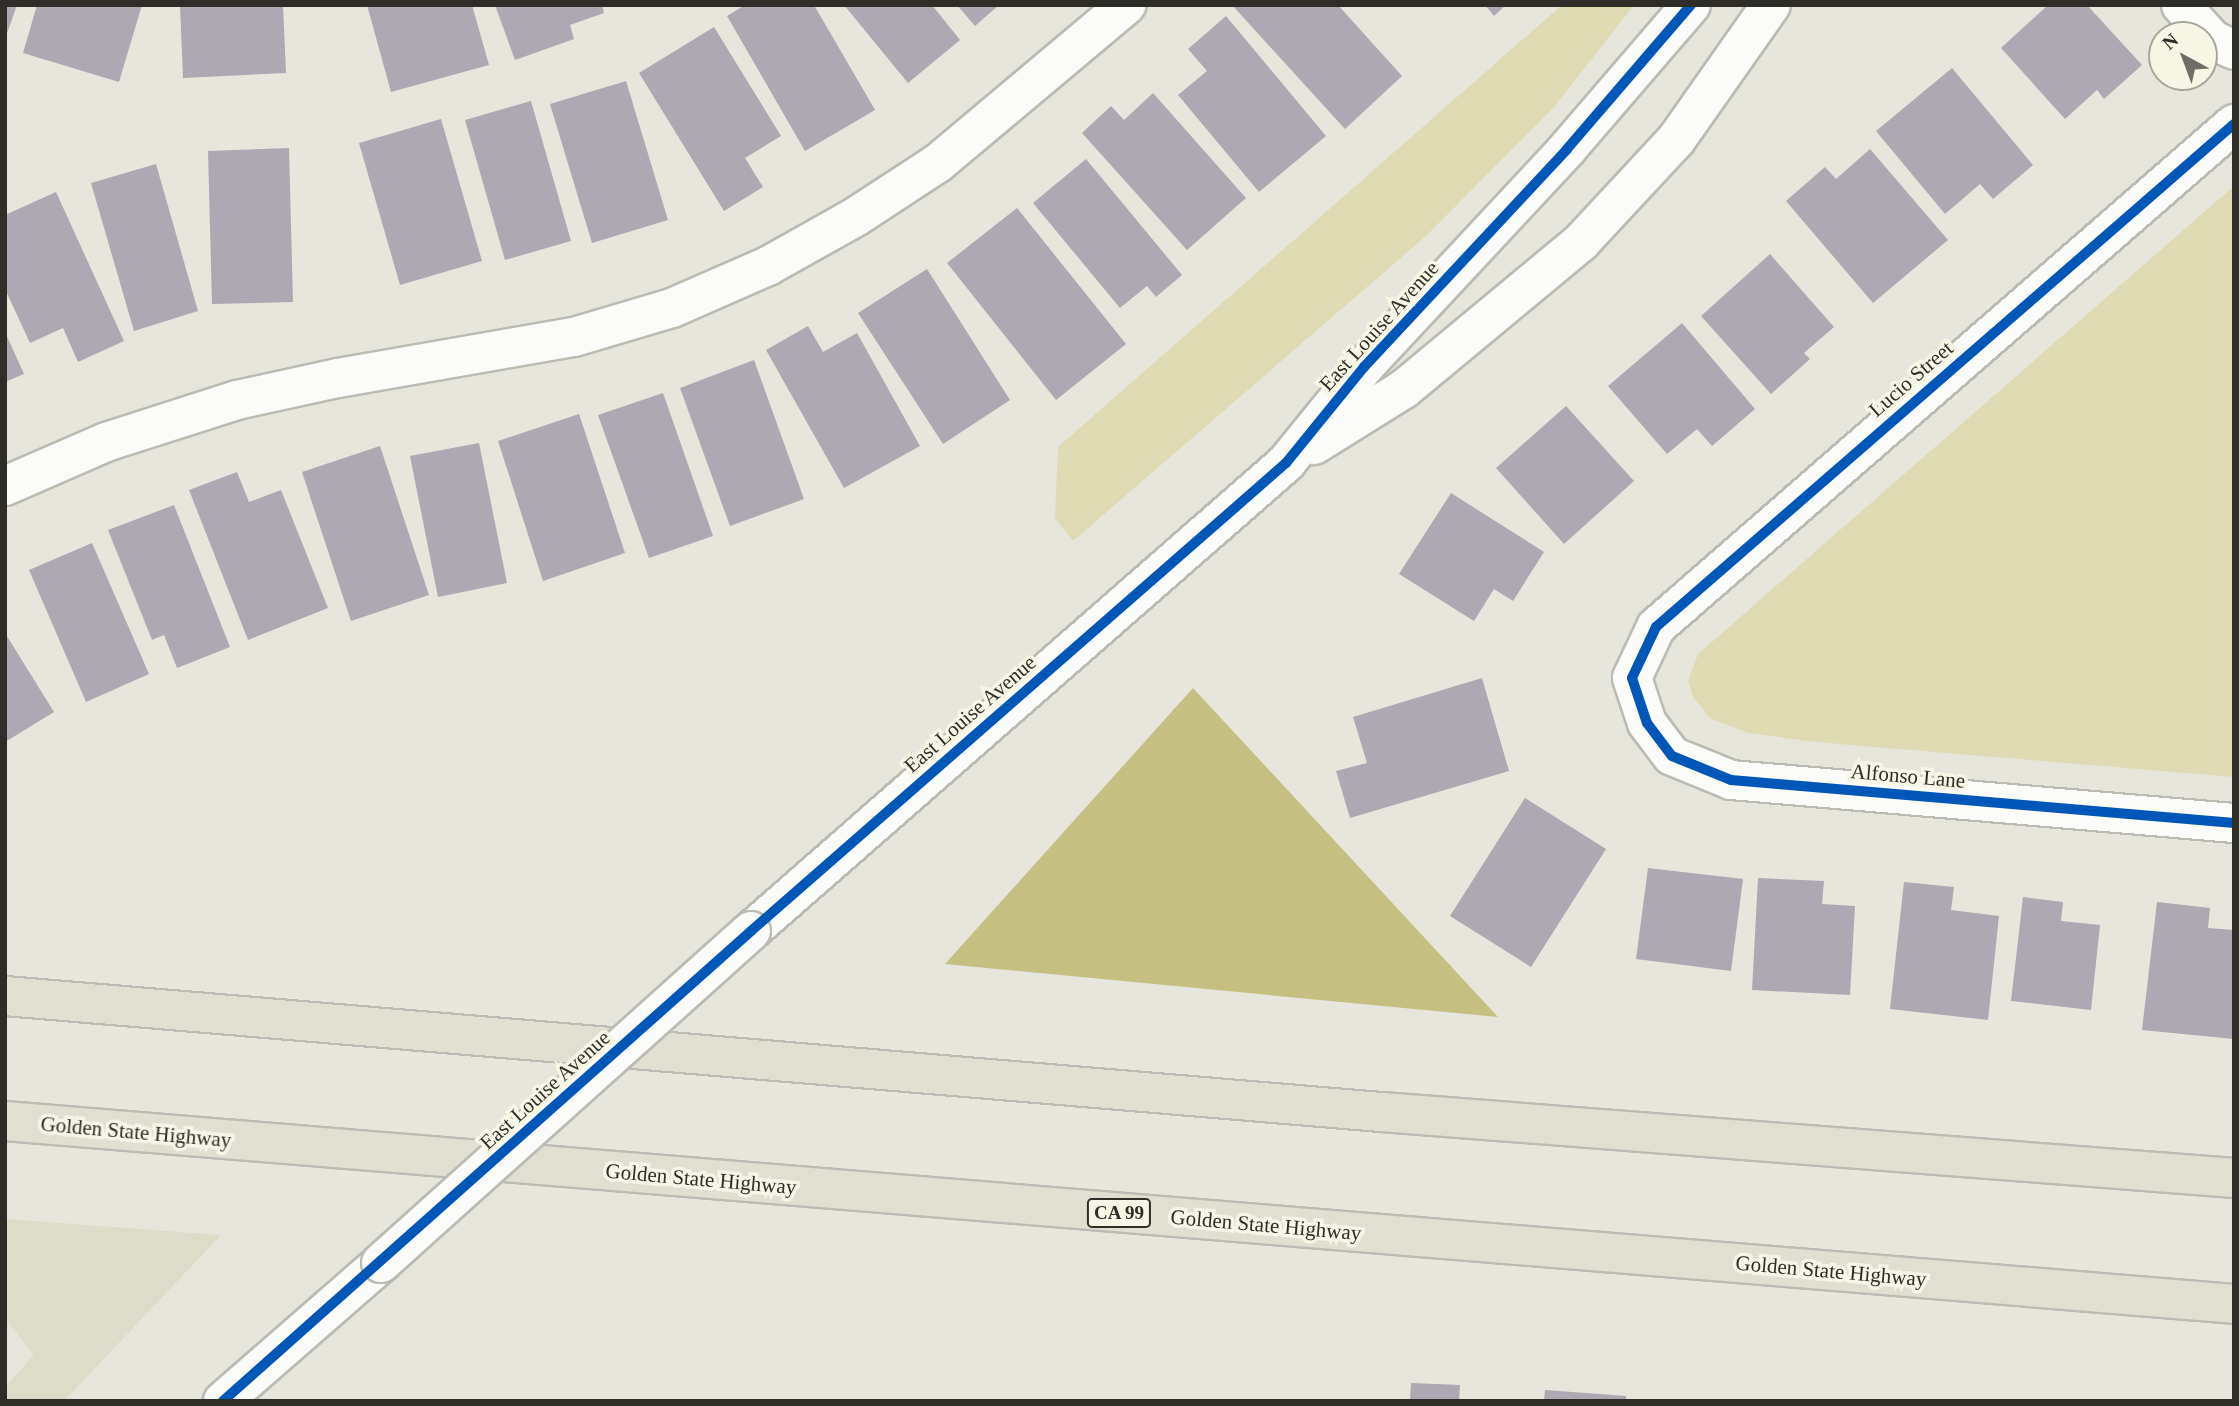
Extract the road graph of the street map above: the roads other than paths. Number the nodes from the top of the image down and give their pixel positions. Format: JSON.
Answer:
{"nodes":[{"id":1,"x":1126,"y":5,"type":"edge"},
{"id":2,"x":1691,"y":5,"type":"edge"},
{"id":3,"x":1771,"y":5,"type":"edge"},
{"id":4,"x":2181,"y":5,"type":"edge"},
{"id":5,"x":2234,"y":50,"type":"edge"},
{"id":6,"x":2234,"y":124,"type":"edge"},
{"id":7,"x":1286,"y":463,"type":"junction"},
{"id":8,"x":5,"y":486,"type":"edge"},
{"id":9,"x":1632,"y":678,"type":"joint"},
{"id":10,"x":2234,"y":823,"type":"edge"},
{"id":11,"x":5,"y":996,"type":"edge"},
{"id":12,"x":5,"y":1121,"type":"edge"},
{"id":13,"x":2234,"y":1178,"type":"edge"},
{"id":14,"x":2234,"y":1304,"type":"edge"},
{"id":15,"x":223,"y":1401,"type":"edge"}],
"edges":[{"from":1,"to":8,"type":"street"},
{"from":2,"to":7,"type":"street","name":"East Louise Avenue"},
{"from":3,"to":7,"type":"street","name":"East Louise Avenue"},
{"from":4,"to":5,"type":"street"},
{"from":6,"to":9,"type":"street","name":"Lucio Street"},
{"from":7,"to":15,"type":"street","name":"East Louise Avenue","bridge":true},
{"from":9,"to":10,"type":"street","name":"Alfonso Lane"},
{"from":11,"to":13,"type":"highway"},
{"from":12,"to":14,"type":"highway","name":"Golden State Highway","number":"CA 99"}]}
